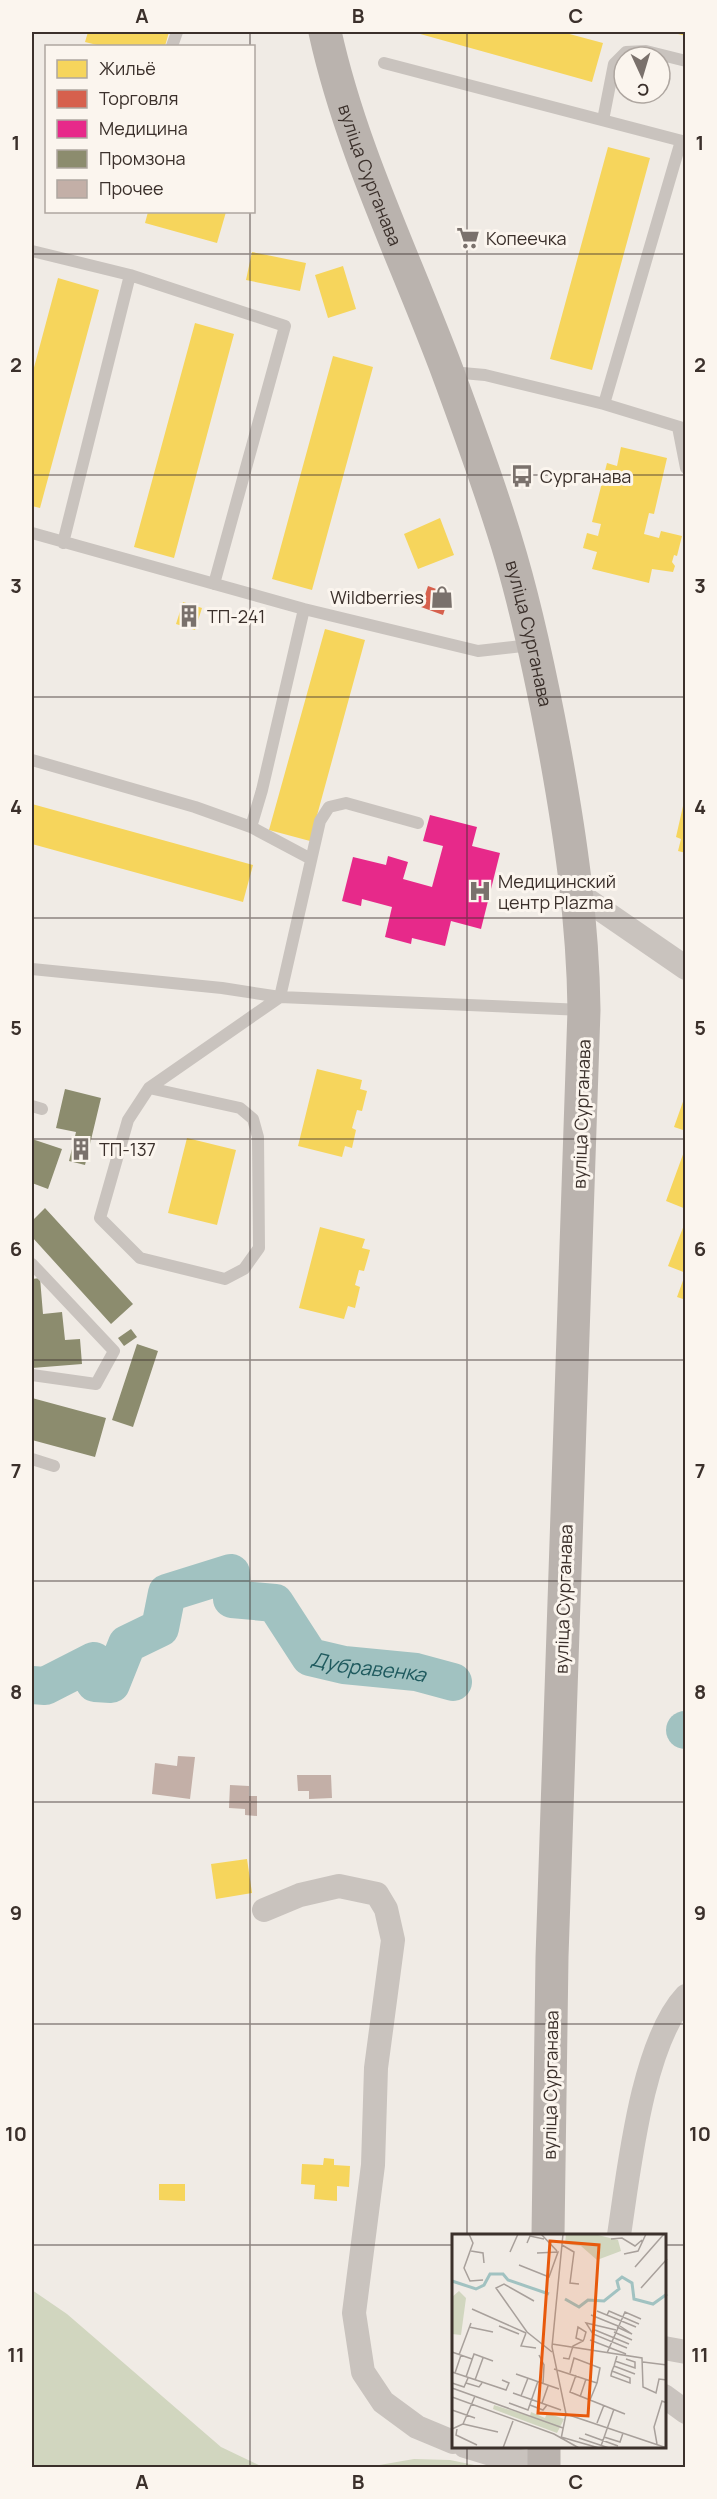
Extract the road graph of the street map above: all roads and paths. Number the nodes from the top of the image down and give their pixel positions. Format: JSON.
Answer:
{"nodes":[{"id":1,"x":325,"y":32,"type":"edge"},
{"id":2,"x":686,"y":62,"type":"edge"},
{"id":3,"x":384,"y":63,"type":"dead end"},
{"id":4,"x":603,"y":120,"type":"junction"},
{"id":5,"x":683,"y":142,"type":"edge"},
{"id":6,"x":32,"y":251,"type":"edge"},
{"id":7,"x":130,"y":275,"type":"junction"},
{"id":8,"x":447,"y":371,"type":"junction"},
{"id":9,"x":604,"y":404,"type":"junction"},
{"id":10,"x":682,"y":428,"type":"edge"},
{"id":11,"x":686,"y":468,"type":"edge"},
{"id":12,"x":32,"y":533,"type":"edge"},
{"id":13,"x":63,"y":543,"type":"junction"},
{"id":14,"x":214,"y":584,"type":"junction"},
{"id":15,"x":304,"y":609,"type":"junction"},
{"id":16,"x":535,"y":645,"type":"junction"},
{"id":17,"x":32,"y":760,"type":"edge"},
{"id":18,"x":418,"y":823,"type":"dead end"},
{"id":19,"x":251,"y":827,"type":"junction"},
{"id":20,"x":311,"y":859,"type":"junction"},
{"id":21,"x":577,"y":893,"type":"junction"},
{"id":22,"x":686,"y":968,"type":"edge"},
{"id":23,"x":32,"y":969,"type":"edge"},
{"id":24,"x":280,"y":997,"type":"junction"},
{"id":25,"x":584,"y":1010,"type":"junction"},
{"id":26,"x":149,"y":1088,"type":"junction"},
{"id":27,"x":32,"y":1264,"type":"edge"},
{"id":28,"x":32,"y":1375,"type":"edge"},
{"id":29,"x":32,"y":1460,"type":"edge"},
{"id":30,"x":54,"y":1466,"type":"dead end"},
{"id":31,"x":264,"y":1910,"type":"dead end"},
{"id":32,"x":686,"y":1996,"type":"edge"},
{"id":33,"x":548,"y":2234,"type":"edge"},
{"id":34,"x":619,"y":2234,"type":"edge"},
{"id":35,"x":666,"y":2348,"type":"edge"},
{"id":36,"x":686,"y":2352,"type":"edge"},
{"id":37,"x":666,"y":2397,"type":"edge"},
{"id":38,"x":686,"y":2412,"type":"edge"},
{"id":39,"x":452,"y":2442,"type":"edge"},
{"id":40,"x":472,"y":2448,"type":"edge"},
{"id":41,"x":544,"y":2459,"type":"edge"}],
"edges":[{"from":1,"to":8,"type":"main road","name":"вуліца Сурганава"},
{"from":2,"to":4,"type":"lane"},
{"from":3,"to":4,"type":"lane"},
{"from":4,"to":5,"type":"lane"},
{"from":5,"to":9,"type":"lane"},
{"from":6,"to":7,"type":"lane"},
{"from":7,"to":13,"type":"lane"},
{"from":7,"to":14,"type":"lane"},
{"from":8,"to":9,"type":"lane"},
{"from":8,"to":16,"type":"main road","name":"вуліца Сурганава"},
{"from":9,"to":10,"type":"lane"},
{"from":10,"to":11,"type":"lane"},
{"from":12,"to":13,"type":"lane"},
{"from":13,"to":14,"type":"lane"},
{"from":14,"to":15,"type":"lane"},
{"from":15,"to":16,"type":"lane"},
{"from":15,"to":19,"type":"lane"},
{"from":16,"to":21,"type":"main road","name":"вуліца Сурганава"},
{"from":17,"to":19,"type":"lane"},
{"from":18,"to":20,"type":"lane"},
{"from":19,"to":20,"type":"lane"},
{"from":20,"to":24,"type":"lane"},
{"from":21,"to":22,"type":"street"},
{"from":21,"to":25,"type":"main road","name":"вуліца Сурганава"},
{"from":23,"to":24,"type":"lane"},
{"from":24,"to":25,"type":"lane"},
{"from":24,"to":26,"type":"lane"},
{"from":25,"to":33,"type":"main road","name":"вуліца Сурганава"},
{"from":26,"to":26,"type":"lane"},
{"from":27,"to":28,"type":"lane"},
{"from":29,"to":30,"type":"lane"},
{"from":31,"to":39,"type":"street"},
{"from":32,"to":34,"type":"street"},
{"from":35,"to":36,"type":"street"},
{"from":37,"to":38,"type":"street"},
{"from":40,"to":41,"type":"street"}]}
